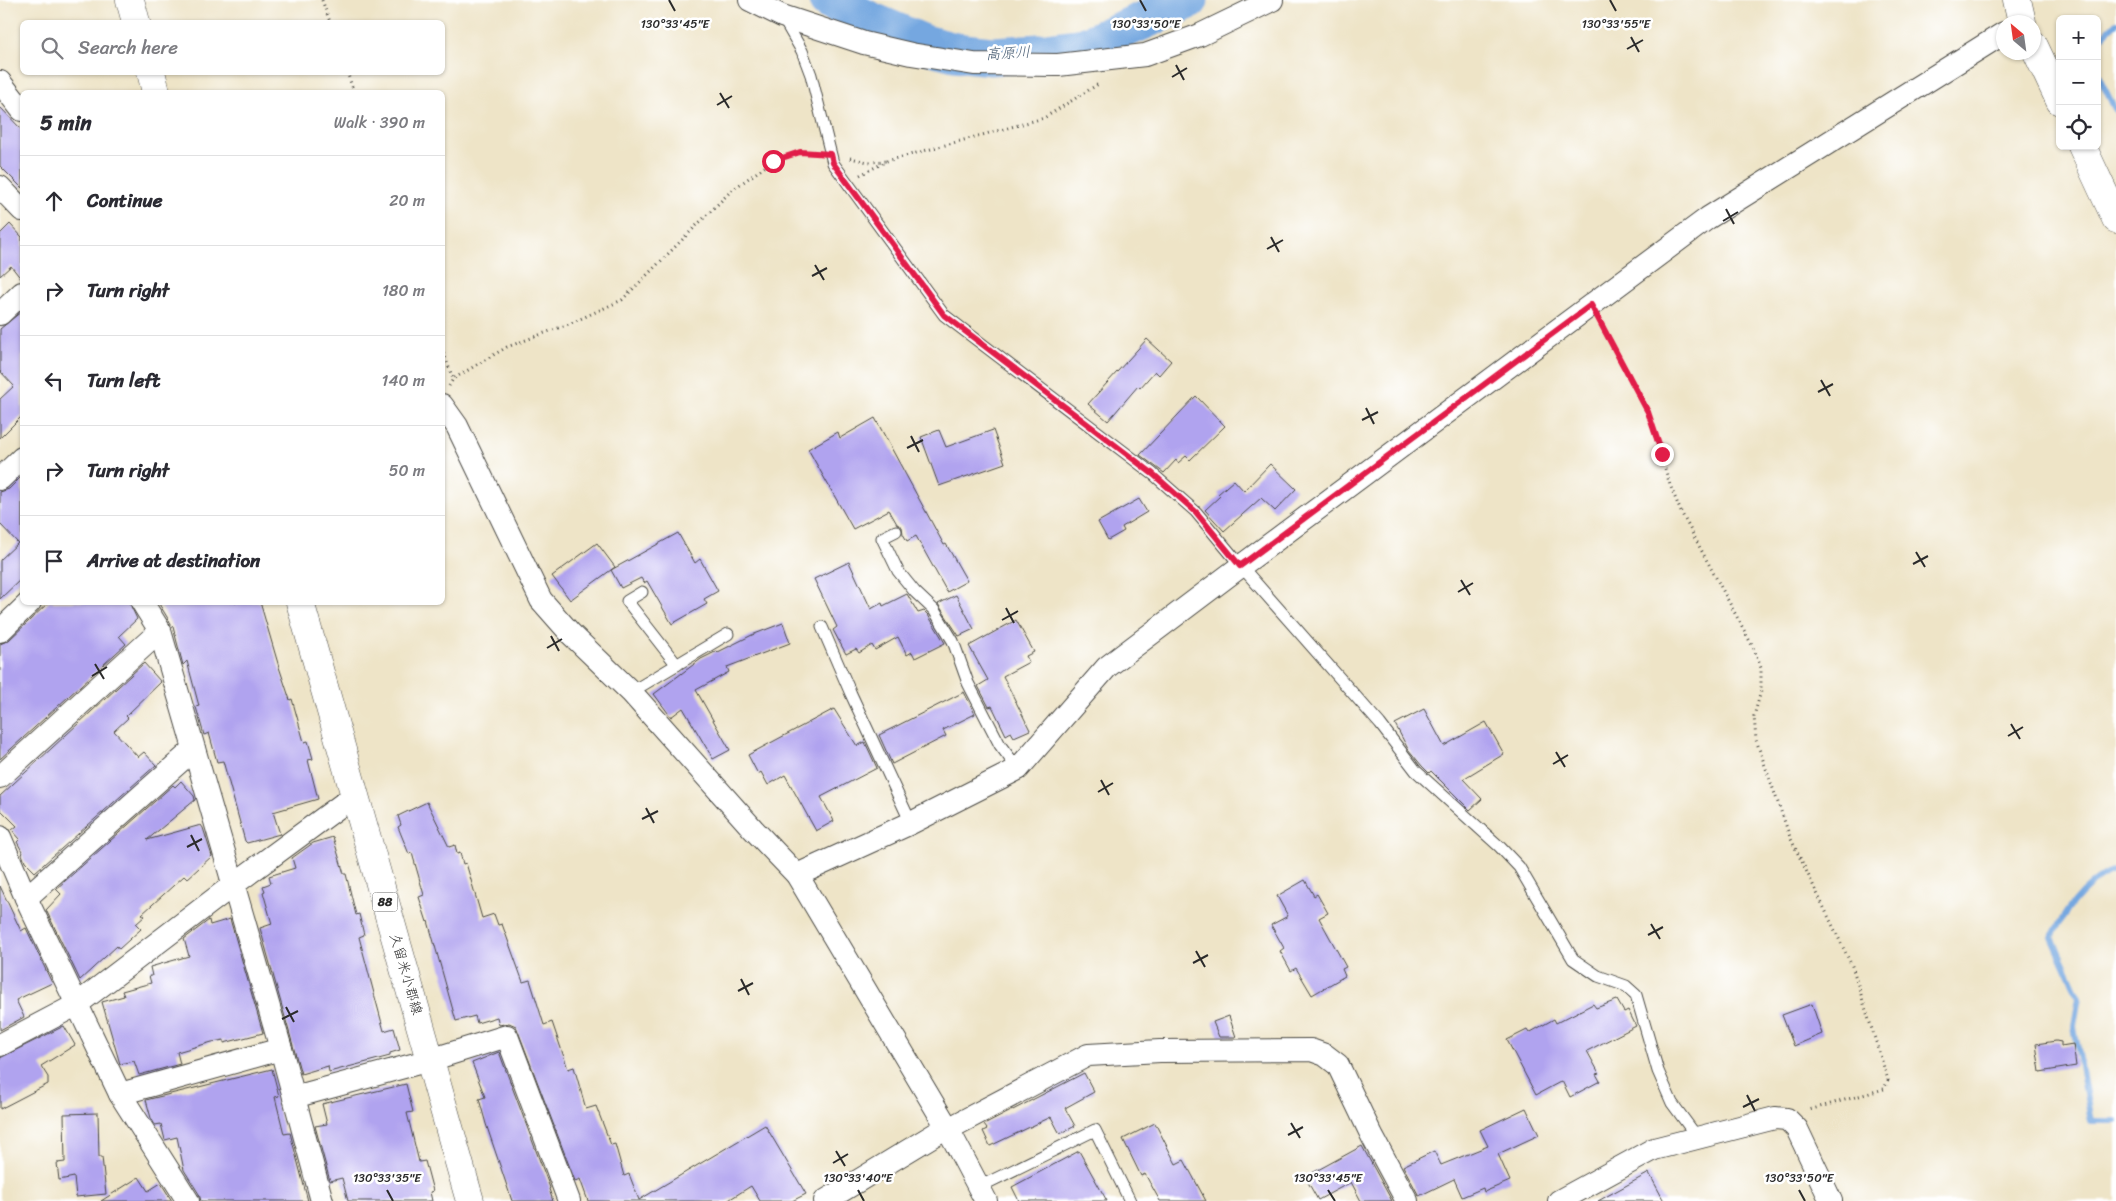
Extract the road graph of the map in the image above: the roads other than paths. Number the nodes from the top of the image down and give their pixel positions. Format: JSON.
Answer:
{"nodes":[{"id":1,"x":130,"y":0,"type":"edge"},
{"id":2,"x":750,"y":0,"type":"edge"},
{"id":3,"x":1272,"y":0,"type":"edge"},
{"id":4,"x":2017,"y":0,"type":"edge"},
{"id":5,"x":2020,"y":15,"type":"edge"},
{"id":6,"x":782,"y":16,"type":"junction"},
{"id":7,"x":135,"y":20,"type":"edge"},
{"id":8,"x":1996,"y":39,"type":"edge"},
{"id":9,"x":2041,"y":60,"type":"edge"},
{"id":10,"x":152,"y":75,"type":"edge"},
{"id":11,"x":0,"y":82,"type":"edge"},
{"id":12,"x":156,"y":90,"type":"edge"},
{"id":13,"x":2056,"y":93,"type":"edge"},
{"id":14,"x":20,"y":107,"type":"edge"},
{"id":15,"x":2084,"y":150,"type":"edge"},
{"id":16,"x":0,"y":187,"type":"edge"},
{"id":17,"x":20,"y":208,"type":"edge"},
{"id":18,"x":2116,"y":219,"type":"edge"},
{"id":19,"x":20,"y":295,"type":"edge"},
{"id":20,"x":0,"y":314,"type":"edge"},
{"id":21,"x":445,"y":396,"type":"edge"},
{"id":22,"x":20,"y":460,"type":"edge"},
{"id":23,"x":0,"y":479,"type":"edge"},
{"id":24,"x":896,"y":531,"type":"dead end"},
{"id":25,"x":1240,"y":566,"type":"junction"},
{"id":26,"x":642,"y":592,"type":"dead end"},
{"id":27,"x":27,"y":605,"type":"edge"},
{"id":28,"x":144,"y":605,"type":"edge"},
{"id":29,"x":301,"y":605,"type":"edge"},
{"id":30,"x":822,"y":627,"type":"dead end"},
{"id":31,"x":0,"y":631,"type":"edge"},
{"id":32,"x":160,"y":632,"type":"junction"},
{"id":33,"x":728,"y":634,"type":"dead end"},
{"id":34,"x":677,"y":665,"type":"junction"},
{"id":35,"x":631,"y":692,"type":"junction"},
{"id":36,"x":194,"y":749,"type":"junction"},
{"id":37,"x":1018,"y":769,"type":"junction"},
{"id":38,"x":0,"y":777,"type":"edge"},
{"id":39,"x":355,"y":795,"type":"junction"},
{"id":40,"x":911,"y":823,"type":"junction"},
{"id":41,"x":0,"y":837,"type":"edge"},
{"id":42,"x":797,"y":875,"type":"junction"},
{"id":43,"x":8,"y":877,"type":"edge"},
{"id":44,"x":233,"y":885,"type":"junction"},
{"id":45,"x":26,"y":898,"type":"junction"},
{"id":46,"x":76,"y":1005,"type":"junction"},
{"id":47,"x":0,"y":1045,"type":"edge"},
{"id":48,"x":281,"y":1049,"type":"junction"},
{"id":49,"x":430,"y":1060,"type":"junction"},
{"id":50,"x":120,"y":1094,"type":"junction"},
{"id":51,"x":294,"y":1097,"type":"junction"},
{"id":52,"x":948,"y":1128,"type":"junction"},
{"id":53,"x":1697,"y":1137,"type":"junction"},
{"id":54,"x":983,"y":1194,"type":"edge"},
{"id":55,"x":188,"y":1201,"type":"edge"},
{"id":56,"x":322,"y":1201,"type":"edge"},
{"id":57,"x":470,"y":1201,"type":"edge"},
{"id":58,"x":569,"y":1201,"type":"edge"},
{"id":59,"x":825,"y":1201,"type":"edge"},
{"id":60,"x":1130,"y":1201,"type":"edge"},
{"id":61,"x":1407,"y":1201,"type":"edge"},
{"id":62,"x":1559,"y":1201,"type":"edge"},
{"id":63,"x":1831,"y":1201,"type":"edge"}],
"edges":[{"from":1,"to":7,"type":"main road"},
{"from":2,"to":6,"type":"street"},
{"from":3,"to":6,"type":"street"},
{"from":4,"to":5,"type":"main road"},
{"from":6,"to":25,"type":"lane"},
{"from":8,"to":25,"type":"street"},
{"from":9,"to":13,"type":"main road"},
{"from":10,"to":12,"type":"main road"},
{"from":11,"to":14,"type":"street"},
{"from":15,"to":18,"type":"main road"},
{"from":16,"to":17,"type":"street"},
{"from":19,"to":20,"type":"street"},
{"from":21,"to":35,"type":"street"},
{"from":22,"to":23,"type":"street"},
{"from":24,"to":37,"type":"lane"},
{"from":25,"to":37,"type":"street"},
{"from":25,"to":53,"type":"lane"},
{"from":26,"to":34,"type":"lane"},
{"from":27,"to":31,"type":"street"},
{"from":28,"to":32,"type":"street"},
{"from":29,"to":39,"type":"main road","name":"久留米小郡線","number":"88"},
{"from":30,"to":40,"type":"lane"},
{"from":32,"to":36,"type":"street"},
{"from":32,"to":38,"type":"street"},
{"from":33,"to":34,"type":"lane"},
{"from":34,"to":35,"type":"lane"},
{"from":35,"to":42,"type":"street"},
{"from":36,"to":44,"type":"street"},
{"from":36,"to":45,"type":"street"},
{"from":37,"to":40,"type":"street"},
{"from":39,"to":44,"type":"street"},
{"from":39,"to":49,"type":"main road","name":"久留米小郡線","number":"88"},
{"from":40,"to":42,"type":"street"},
{"from":41,"to":43,"type":"street"},
{"from":42,"to":52,"type":"street"},
{"from":43,"to":45,"type":"street"},
{"from":44,"to":46,"type":"street"},
{"from":44,"to":48,"type":"street"},
{"from":45,"to":46,"type":"street"},
{"from":46,"to":47,"type":"street"},
{"from":46,"to":50,"type":"street"},
{"from":48,"to":50,"type":"street"},
{"from":48,"to":51,"type":"street"},
{"from":49,"to":51,"type":"street"},
{"from":49,"to":57,"type":"main road","name":"久留米小郡線","number":"88"},
{"from":49,"to":58,"type":"street"},
{"from":50,"to":55,"type":"street"},
{"from":51,"to":56,"type":"street"},
{"from":52,"to":54,"type":"street"},
{"from":52,"to":59,"type":"street"},
{"from":52,"to":61,"type":"street"},
{"from":53,"to":62,"type":"street"},
{"from":53,"to":63,"type":"street"},
{"from":54,"to":60,"type":"lane"}]}
